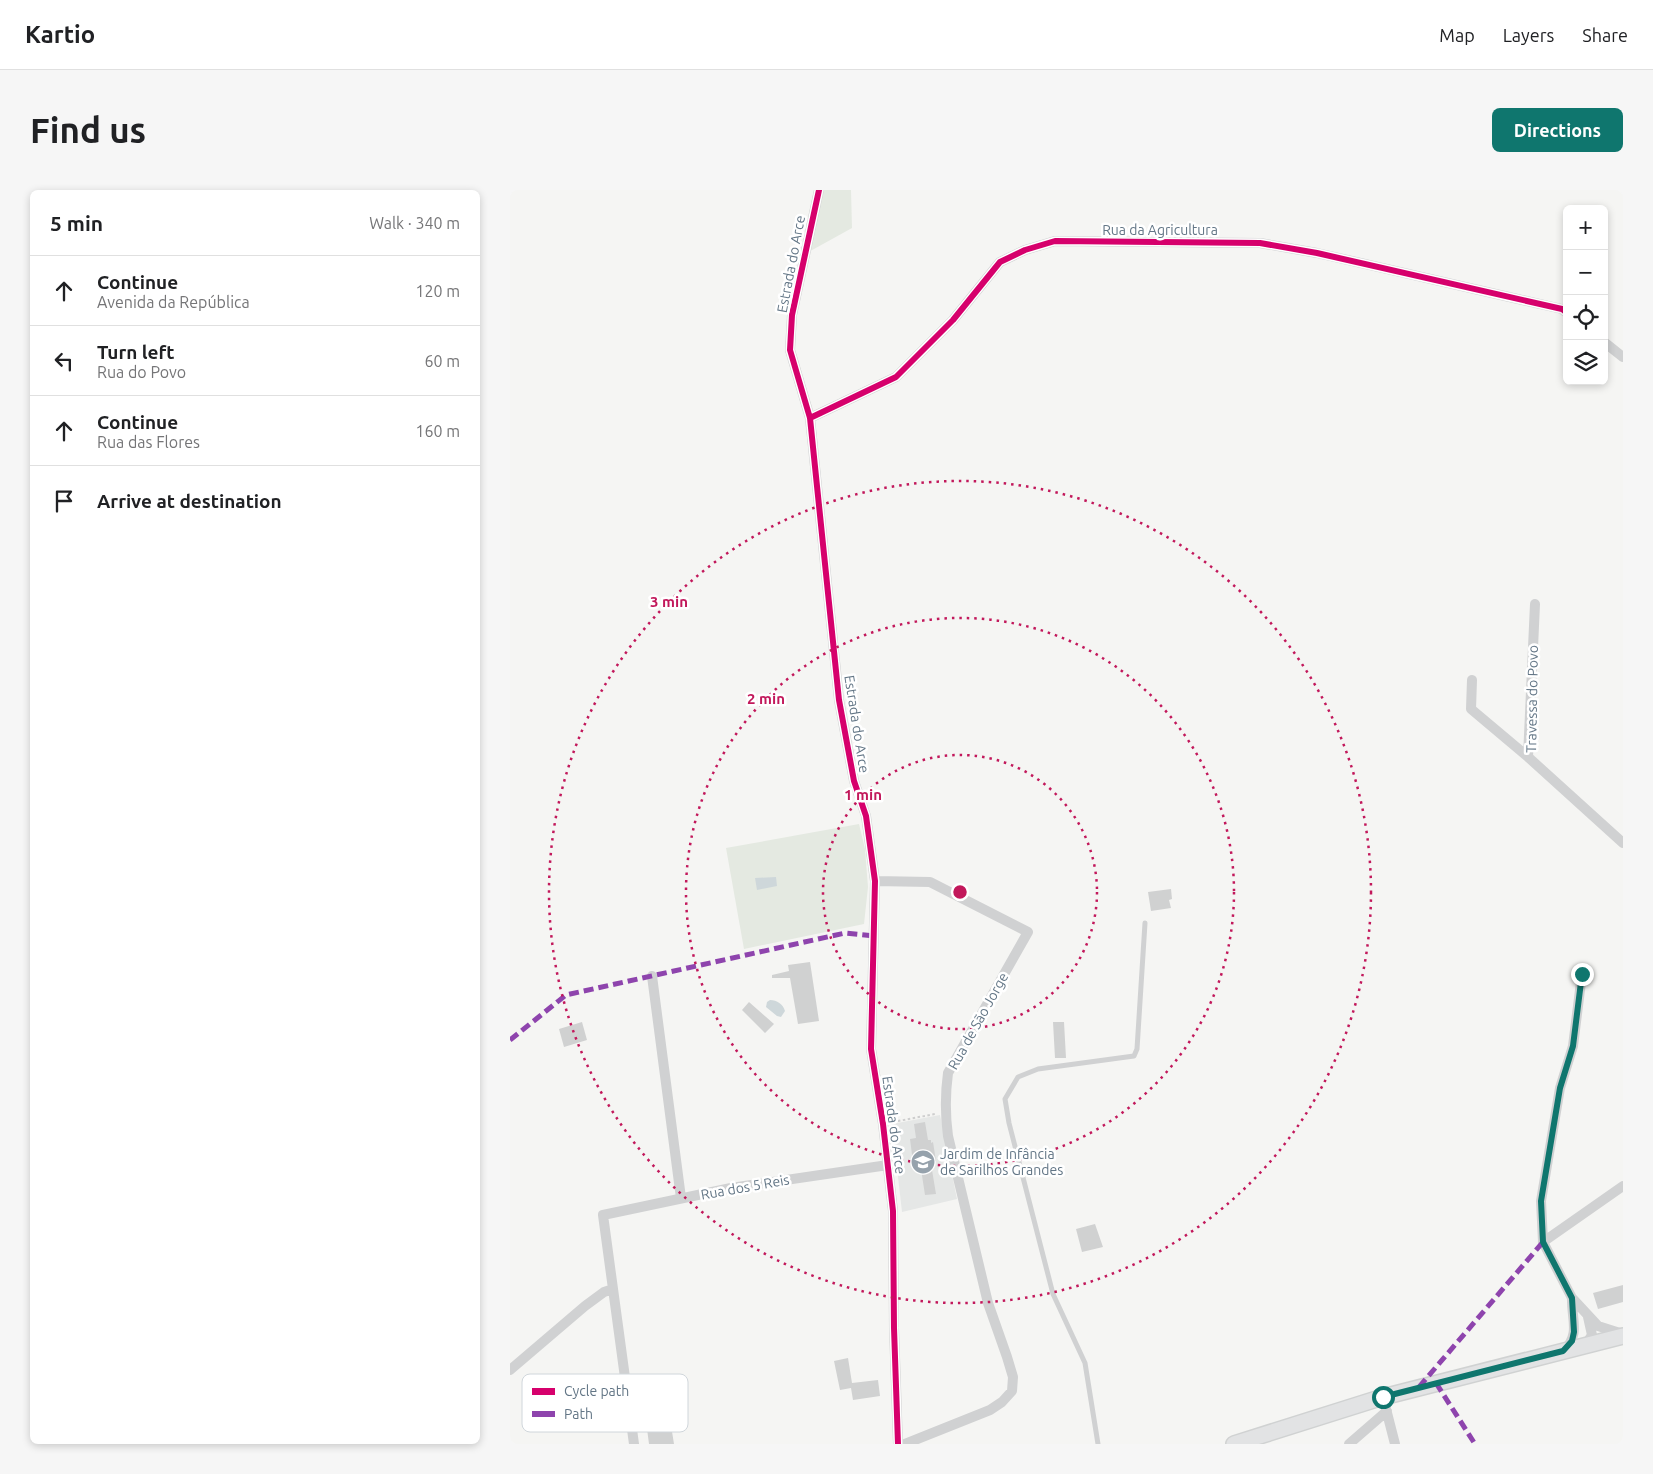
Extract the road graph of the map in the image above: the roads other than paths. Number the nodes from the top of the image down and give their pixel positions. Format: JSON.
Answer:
{"nodes":[{"id":1,"x":819,"y":190,"type":"edge"},
{"id":2,"x":1563,"y":310,"type":"edge"},
{"id":3,"x":1608,"y":345,"type":"edge"},
{"id":4,"x":1623,"y":357,"type":"edge"},
{"id":5,"x":810,"y":418,"type":"junction"},
{"id":6,"x":1535,"y":604,"type":"dead end"},
{"id":7,"x":1472,"y":680,"type":"dead end"},
{"id":8,"x":1528,"y":757,"type":"junction"},
{"id":9,"x":1623,"y":843,"type":"edge"},
{"id":10,"x":875,"y":881,"type":"junction"},
{"id":11,"x":1145,"y":923,"type":"dead end"},
{"id":12,"x":1582,"y":974,"type":"dead end"},
{"id":13,"x":652,"y":976,"type":"dead end"},
{"id":14,"x":888,"y":1165,"type":"junction"},
{"id":15,"x":1623,"y":1186,"type":"edge"},
{"id":16,"x":681,"y":1198,"type":"junction"},
{"id":17,"x":1543,"y":1242,"type":"junction"},
{"id":18,"x":613,"y":1289,"type":"junction"},
{"id":19,"x":1572,"y":1298,"type":"junction"},
{"id":20,"x":1588,"y":1316,"type":"junction"},
{"id":21,"x":1574,"y":1323,"type":"junction"},
{"id":22,"x":1623,"y":1335,"type":"edge"},
{"id":23,"x":1592,"y":1342,"type":"junction"},
{"id":24,"x":1563,"y":1351,"type":"junction"},
{"id":25,"x":510,"y":1370,"type":"edge"},
{"id":26,"x":625,"y":1374,"type":"edge"},
{"id":27,"x":1385,"y":1404,"type":"junction"},
{"id":28,"x":898,"y":1444,"type":"edge"},
{"id":29,"x":906,"y":1444,"type":"edge"},
{"id":30,"x":1098,"y":1444,"type":"edge"},
{"id":31,"x":1234,"y":1444,"type":"edge"},
{"id":32,"x":1349,"y":1444,"type":"edge"},
{"id":33,"x":1395,"y":1444,"type":"edge"}],
"edges":[{"from":1,"to":5,"type":"street","name":"Estrada do Arce"},
{"from":2,"to":5,"type":"street","name":"Rua da Agricultura"},
{"from":3,"to":4,"type":"street"},
{"from":5,"to":10,"type":"street","name":"Estrada do Arce"},
{"from":6,"to":8,"type":"street","name":"Travessa do Povo"},
{"from":7,"to":8,"type":"street"},
{"from":8,"to":9,"type":"street","name":"Travessa do Povo"},
{"from":10,"to":14,"type":"street","name":"Estrada do Arce"},
{"from":10,"to":29,"type":"street","name":"Rua de São Jorge"},
{"from":11,"to":30,"type":"lane"},
{"from":12,"to":17,"type":"street"},
{"from":13,"to":16,"type":"street"},
{"from":14,"to":16,"type":"street","name":"Rua dos 5 Reis"},
{"from":14,"to":28,"type":"street","name":"Estrada do Arce"},
{"from":15,"to":17,"type":"street"},
{"from":16,"to":18,"type":"street","name":"Rua dos 5 Reis"},
{"from":17,"to":19,"type":"street"},
{"from":18,"to":25,"type":"street"},
{"from":18,"to":26,"type":"street"},
{"from":19,"to":20,"type":"street"},
{"from":19,"to":21,"type":"street"},
{"from":20,"to":22,"type":"street"},
{"from":20,"to":23,"type":"street"},
{"from":21,"to":23,"type":"street"},
{"from":21,"to":24,"type":"street"},
{"from":22,"to":23,"type":"main road"},
{"from":23,"to":24,"type":"main road"},
{"from":24,"to":27,"type":"main road"},
{"from":27,"to":31,"type":"main road"},
{"from":27,"to":32,"type":"street"},
{"from":27,"to":33,"type":"street"}]}
